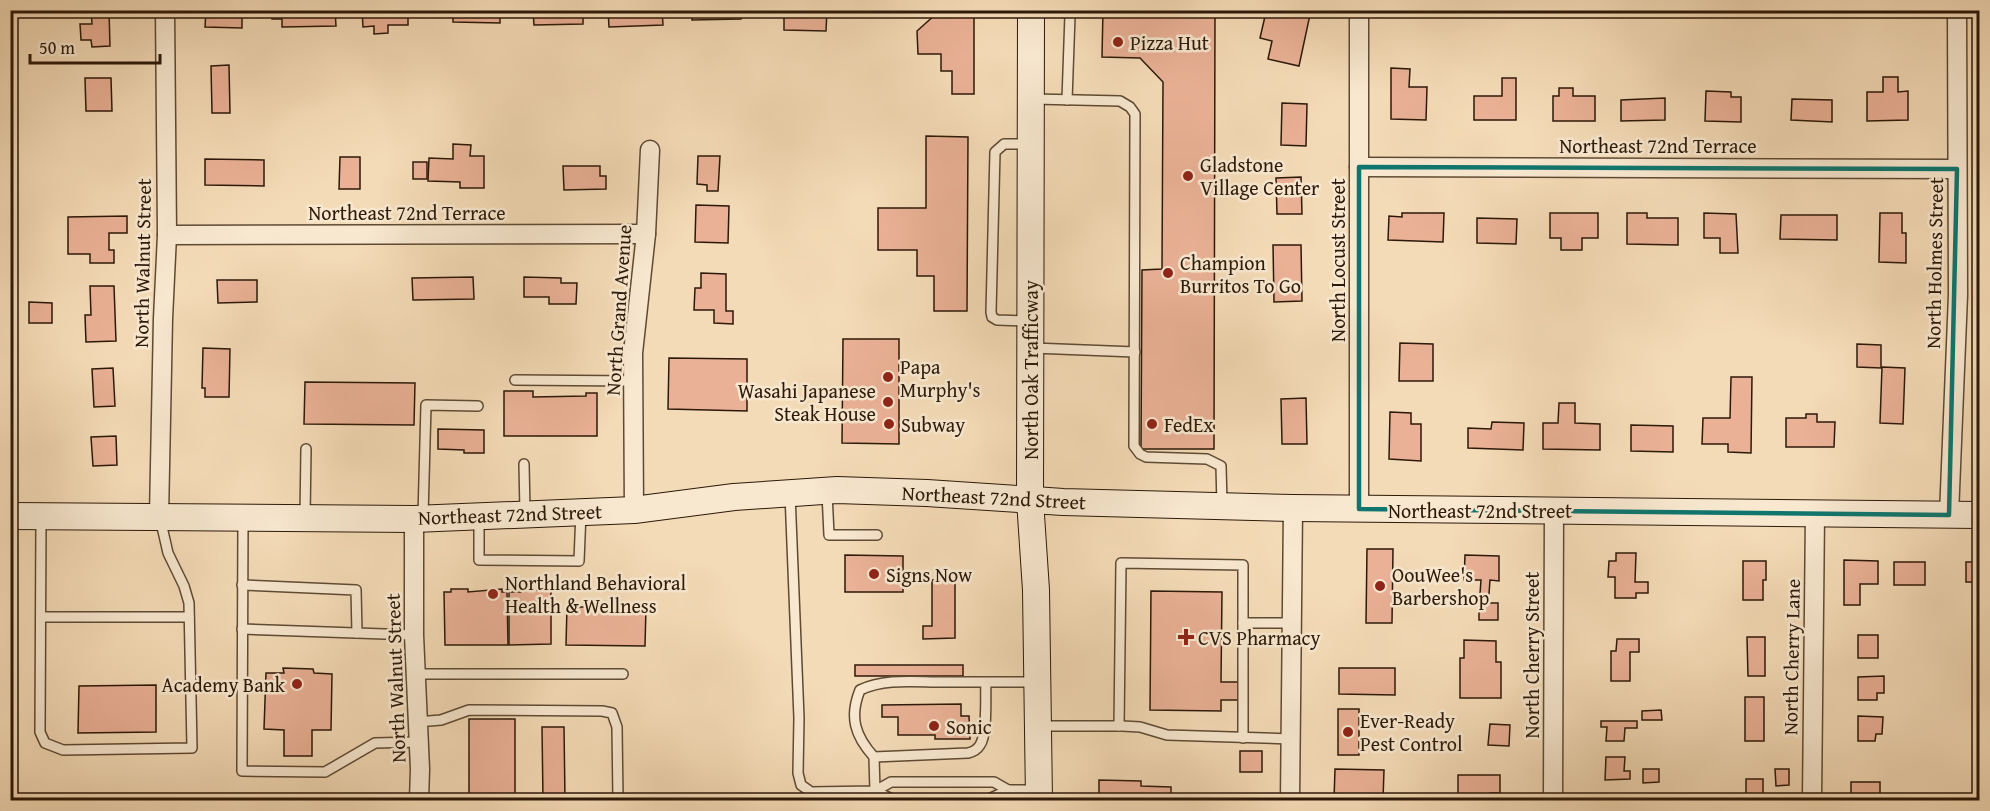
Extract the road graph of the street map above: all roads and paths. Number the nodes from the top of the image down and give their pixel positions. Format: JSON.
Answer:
{"nodes":[{"id":1,"x":165,"y":10,"type":"edge"},
{"id":2,"x":1031,"y":10,"type":"edge"},
{"id":3,"x":1072,"y":10,"type":"edge"},
{"id":4,"x":1359,"y":10,"type":"edge"},
{"id":5,"x":1957,"y":10,"type":"edge"},
{"id":6,"x":1031,"y":99,"type":"junction"},
{"id":7,"x":1067,"y":100,"type":"junction"},
{"id":8,"x":1031,"y":144,"type":"junction"},
{"id":9,"x":650,"y":150,"type":"dead end"},
{"id":10,"x":1359,"y":167,"type":"junction"},
{"id":11,"x":1957,"y":169,"type":"junction"},
{"id":12,"x":646,"y":234,"type":"junction"},
{"id":13,"x":167,"y":235,"type":"junction"},
{"id":14,"x":1030,"y":321,"type":"junction"},
{"id":15,"x":1030,"y":348,"type":"junction"},
{"id":16,"x":1135,"y":352,"type":"junction"},
{"id":17,"x":515,"y":380,"type":"dead end"},
{"id":18,"x":633,"y":381,"type":"junction"},
{"id":19,"x":478,"y":405,"type":"dead end"},
{"id":20,"x":306,"y":449,"type":"dead end"},
{"id":21,"x":524,"y":464,"type":"dead end"},
{"id":22,"x":827,"y":491,"type":"junction"},
{"id":23,"x":789,"y":493,"type":"junction"},
{"id":24,"x":1030,"y":500,"type":"junction"},
{"id":25,"x":1222,"y":505,"type":"junction"},
{"id":26,"x":1293,"y":508,"type":"junction"},
{"id":27,"x":1359,"y":509,"type":"junction"},
{"id":28,"x":634,"y":510,"type":"junction"},
{"id":29,"x":1554,"y":510,"type":"junction"},
{"id":30,"x":581,"y":512,"type":"junction"},
{"id":31,"x":1815,"y":513,"type":"junction"},
{"id":32,"x":525,"y":514,"type":"junction"},
{"id":33,"x":1949,"y":515,"type":"junction"},
{"id":34,"x":1980,"y":515,"type":"edge"},
{"id":35,"x":10,"y":516,"type":"edge"},
{"id":36,"x":41,"y":516,"type":"junction"},
{"id":37,"x":159,"y":516,"type":"junction"},
{"id":38,"x":243,"y":516,"type":"junction"},
{"id":39,"x":479,"y":516,"type":"junction"},
{"id":40,"x":305,"y":517,"type":"junction"},
{"id":41,"x":418,"y":518,"type":"junction"},
{"id":42,"x":877,"y":535,"type":"dead end"},
{"id":43,"x":242,"y":585,"type":"junction"},
{"id":44,"x":40,"y":617,"type":"junction"},
{"id":45,"x":189,"y":617,"type":"junction"},
{"id":46,"x":1243,"y":623,"type":"junction"},
{"id":47,"x":1292,"y":623,"type":"junction"},
{"id":48,"x":242,"y":629,"type":"junction"},
{"id":49,"x":357,"y":633,"type":"junction"},
{"id":50,"x":414,"y":635,"type":"junction"},
{"id":51,"x":416,"y":674,"type":"junction"},
{"id":52,"x":623,"y":674,"type":"dead end"},
{"id":53,"x":986,"y":682,"type":"junction"},
{"id":54,"x":1038,"y":682,"type":"junction"},
{"id":55,"x":417,"y":722,"type":"junction"},
{"id":56,"x":1038,"y":726,"type":"junction"},
{"id":57,"x":1119,"y":726,"type":"junction"},
{"id":58,"x":1243,"y":738,"type":"junction"},
{"id":59,"x":1292,"y":739,"type":"junction"},
{"id":60,"x":418,"y":742,"type":"junction"},
{"id":61,"x":874,"y":757,"type":"junction"},
{"id":62,"x":1008,"y":790,"type":"junction"},
{"id":63,"x":875,"y":791,"type":"junction"},
{"id":64,"x":812,"y":796,"type":"edge"},
{"id":65,"x":1039,"y":796,"type":"edge"},
{"id":66,"x":909,"y":800,"type":"edge"},
{"id":67,"x":419,"y":801,"type":"edge"},
{"id":68,"x":618,"y":801,"type":"edge"},
{"id":69,"x":1290,"y":801,"type":"edge"},
{"id":70,"x":1553,"y":801,"type":"edge"},
{"id":71,"x":1812,"y":801,"type":"edge"}],
"edges":[{"from":1,"to":13,"type":"street","name":"North Walnut Street"},
{"from":2,"to":6,"type":"main road","name":"North Oak Trafficway"},
{"from":3,"to":7,"type":"lane"},
{"from":4,"to":10,"type":"street","name":"North Locust Street"},
{"from":5,"to":11,"type":"street","name":"North Holmes Street"},
{"from":6,"to":7,"type":"lane"},
{"from":6,"to":8,"type":"main road","name":"North Oak Trafficway"},
{"from":7,"to":16,"type":"lane"},
{"from":8,"to":14,"type":"main road","name":"North Oak Trafficway"},
{"from":8,"to":14,"type":"lane"},
{"from":9,"to":12,"type":"street","name":"North Grand Avenue"},
{"from":10,"to":11,"type":"street","name":"Northeast 72nd Terrace"},
{"from":10,"to":27,"type":"street","name":"North Locust Street"},
{"from":11,"to":33,"type":"street","name":"North Holmes Street"},
{"from":12,"to":13,"type":"street","name":"Northeast 72nd Terrace"},
{"from":12,"to":18,"type":"street","name":"North Grand Avenue"},
{"from":13,"to":37,"type":"street","name":"North Walnut Street"},
{"from":14,"to":15,"type":"main road","name":"North Oak Trafficway"},
{"from":15,"to":16,"type":"lane"},
{"from":15,"to":24,"type":"main road","name":"North Oak Trafficway"},
{"from":16,"to":25,"type":"lane"},
{"from":17,"to":18,"type":"lane"},
{"from":18,"to":28,"type":"street","name":"North Grand Avenue"},
{"from":19,"to":41,"type":"lane"},
{"from":20,"to":40,"type":"lane"},
{"from":21,"to":32,"type":"lane"},
{"from":22,"to":23,"type":"main road","name":"Northeast 72nd Street"},
{"from":22,"to":24,"type":"main road","name":"Northeast 72nd Street"},
{"from":22,"to":42,"type":"lane"},
{"from":23,"to":28,"type":"main road","name":"Northeast 72nd Street"},
{"from":23,"to":64,"type":"lane"},
{"from":24,"to":25,"type":"main road","name":"Northeast 72nd Street"},
{"from":24,"to":54,"type":"main road","name":"North Oak Trafficway"},
{"from":25,"to":26,"type":"main road","name":"Northeast 72nd Street"},
{"from":26,"to":27,"type":"main road","name":"Northeast 72nd Street"},
{"from":26,"to":47,"type":"street"},
{"from":27,"to":29,"type":"main road","name":"Northeast 72nd Street"},
{"from":28,"to":30,"type":"main road","name":"Northeast 72nd Street"},
{"from":29,"to":31,"type":"main road","name":"Northeast 72nd Street"},
{"from":29,"to":70,"type":"street","name":"North Cherry Street"},
{"from":30,"to":32,"type":"main road","name":"Northeast 72nd Street"},
{"from":30,"to":39,"type":"lane"},
{"from":31,"to":33,"type":"main road","name":"Northeast 72nd Street"},
{"from":31,"to":71,"type":"street","name":"North Cherry Lane"},
{"from":32,"to":39,"type":"main road","name":"Northeast 72nd Street"},
{"from":33,"to":34,"type":"main road","name":"Northeast 72nd Street"},
{"from":35,"to":36,"type":"main road","name":"Northeast 72nd Street"},
{"from":36,"to":37,"type":"main road","name":"Northeast 72nd Street"},
{"from":36,"to":44,"type":"lane"},
{"from":37,"to":38,"type":"main road","name":"Northeast 72nd Street"},
{"from":37,"to":45,"type":"lane"},
{"from":38,"to":40,"type":"main road","name":"Northeast 72nd Street"},
{"from":38,"to":43,"type":"lane"},
{"from":39,"to":41,"type":"main road","name":"Northeast 72nd Street"},
{"from":40,"to":41,"type":"main road","name":"Northeast 72nd Street"},
{"from":41,"to":50,"type":"street","name":"North Walnut Street"},
{"from":43,"to":48,"type":"lane"},
{"from":43,"to":49,"type":"lane"},
{"from":44,"to":45,"type":"lane"},
{"from":44,"to":45,"type":"lane"},
{"from":46,"to":47,"type":"lane"},
{"from":46,"to":57,"type":"lane"},
{"from":46,"to":58,"type":"lane"},
{"from":47,"to":59,"type":"street"},
{"from":48,"to":49,"type":"lane"},
{"from":48,"to":60,"type":"lane"},
{"from":49,"to":50,"type":"lane"},
{"from":50,"to":51,"type":"street","name":"North Walnut Street"},
{"from":51,"to":52,"type":"lane"},
{"from":51,"to":55,"type":"street","name":"North Walnut Street"},
{"from":53,"to":54,"type":"lane"},
{"from":53,"to":61,"type":"lane"},
{"from":53,"to":61,"type":"lane"},
{"from":54,"to":56,"type":"main road","name":"North Oak Trafficway"},
{"from":55,"to":60,"type":"street","name":"North Walnut Street"},
{"from":55,"to":68,"type":"lane"},
{"from":56,"to":57,"type":"lane"},
{"from":56,"to":65,"type":"main road","name":"North Oak Trafficway"},
{"from":57,"to":58,"type":"lane"},
{"from":58,"to":59,"type":"lane"},
{"from":59,"to":69,"type":"street"},
{"from":60,"to":67,"type":"street","name":"North Walnut Street"},
{"from":61,"to":63,"type":"lane"},
{"from":62,"to":63,"type":"lane"},
{"from":62,"to":65,"type":"lane"},
{"from":62,"to":66,"type":"lane"},
{"from":63,"to":64,"type":"lane"},
{"from":63,"to":66,"type":"lane"}]}
